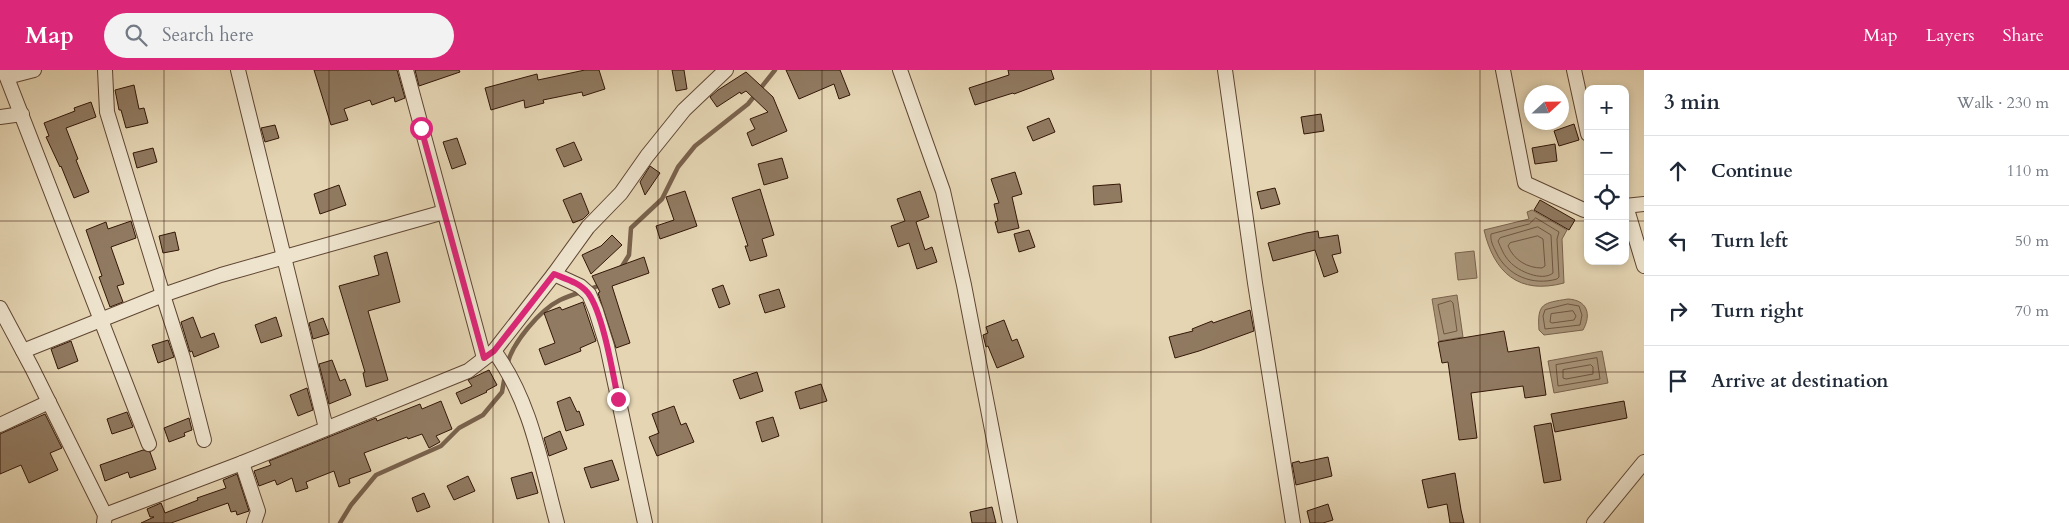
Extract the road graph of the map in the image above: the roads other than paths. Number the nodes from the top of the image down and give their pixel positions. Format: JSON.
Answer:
{"nodes":[{"id":1,"x":34,"y":70,"type":"edge"},
{"id":2,"x":105,"y":70,"type":"edge"},
{"id":3,"x":238,"y":70,"type":"edge"},
{"id":4,"x":406,"y":70,"type":"edge"},
{"id":5,"x":726,"y":70,"type":"edge"},
{"id":6,"x":900,"y":70,"type":"edge"},
{"id":7,"x":1225,"y":70,"type":"edge"},
{"id":8,"x":1504,"y":70,"type":"edge"},
{"id":9,"x":1574,"y":70,"type":"edge"},
{"id":10,"x":6,"y":74,"type":"edge"},
{"id":11,"x":22,"y":114,"type":"junction"},
{"id":12,"x":0,"y":117,"type":"edge"},
{"id":13,"x":1587,"y":130,"type":"edge"},
{"id":14,"x":1644,"y":204,"type":"edge"},
{"id":15,"x":1629,"y":206,"type":"edge"},
{"id":16,"x":1584,"y":210,"type":"edge"},
{"id":17,"x":444,"y":212,"type":"junction"},
{"id":18,"x":1629,"y":216,"type":"edge"},
{"id":19,"x":284,"y":257,"type":"junction"},
{"id":20,"x":1644,"y":266,"type":"edge"},
{"id":21,"x":554,"y":274,"type":"junction"},
{"id":22,"x":163,"y":295,"type":"junction"},
{"id":23,"x":0,"y":308,"type":"edge"},
{"id":24,"x":101,"y":319,"type":"junction"},
{"id":25,"x":23,"y":351,"type":"junction"},
{"id":26,"x":489,"y":355,"type":"junction"},
{"id":27,"x":49,"y":402,"type":"junction"},
{"id":28,"x":0,"y":425,"type":"edge"},
{"id":29,"x":326,"y":428,"type":"junction"},
{"id":30,"x":204,"y":440,"type":"dead end"},
{"id":31,"x":149,"y":444,"type":"dead end"},
{"id":32,"x":1644,"y":462,"type":"edge"},
{"id":33,"x":242,"y":463,"type":"junction"},
{"id":34,"x":104,"y":519,"type":"edge"},
{"id":35,"x":254,"y":523,"type":"edge"},
{"id":36,"x":557,"y":523,"type":"edge"},
{"id":37,"x":645,"y":523,"type":"edge"},
{"id":38,"x":1010,"y":523,"type":"edge"},
{"id":39,"x":1293,"y":523,"type":"edge"},
{"id":40,"x":1594,"y":523,"type":"edge"}],
"edges":[{"from":1,"to":10,"type":"street"},
{"from":2,"to":22,"type":"street"},
{"from":3,"to":19,"type":"street"},
{"from":4,"to":17,"type":"street"},
{"from":5,"to":21,"type":"street"},
{"from":6,"to":38,"type":"street"},
{"from":7,"to":39,"type":"street"},
{"from":8,"to":16,"type":"street"},
{"from":9,"to":13,"type":"street"},
{"from":10,"to":11,"type":"street"},
{"from":11,"to":12,"type":"street"},
{"from":11,"to":24,"type":"street"},
{"from":14,"to":15,"type":"street"},
{"from":17,"to":19,"type":"street"},
{"from":17,"to":26,"type":"street"},
{"from":18,"to":20,"type":"street"},
{"from":19,"to":22,"type":"street"},
{"from":19,"to":29,"type":"street"},
{"from":21,"to":26,"type":"street"},
{"from":21,"to":37,"type":"street"},
{"from":22,"to":24,"type":"street"},
{"from":22,"to":30,"type":"street"},
{"from":23,"to":25,"type":"street"},
{"from":24,"to":25,"type":"street"},
{"from":24,"to":31,"type":"street"},
{"from":25,"to":27,"type":"street"},
{"from":26,"to":29,"type":"street"},
{"from":26,"to":36,"type":"street"},
{"from":27,"to":28,"type":"street"},
{"from":27,"to":34,"type":"street"},
{"from":29,"to":33,"type":"street"},
{"from":32,"to":40,"type":"street"},
{"from":33,"to":34,"type":"street"},
{"from":33,"to":35,"type":"street"}]}
